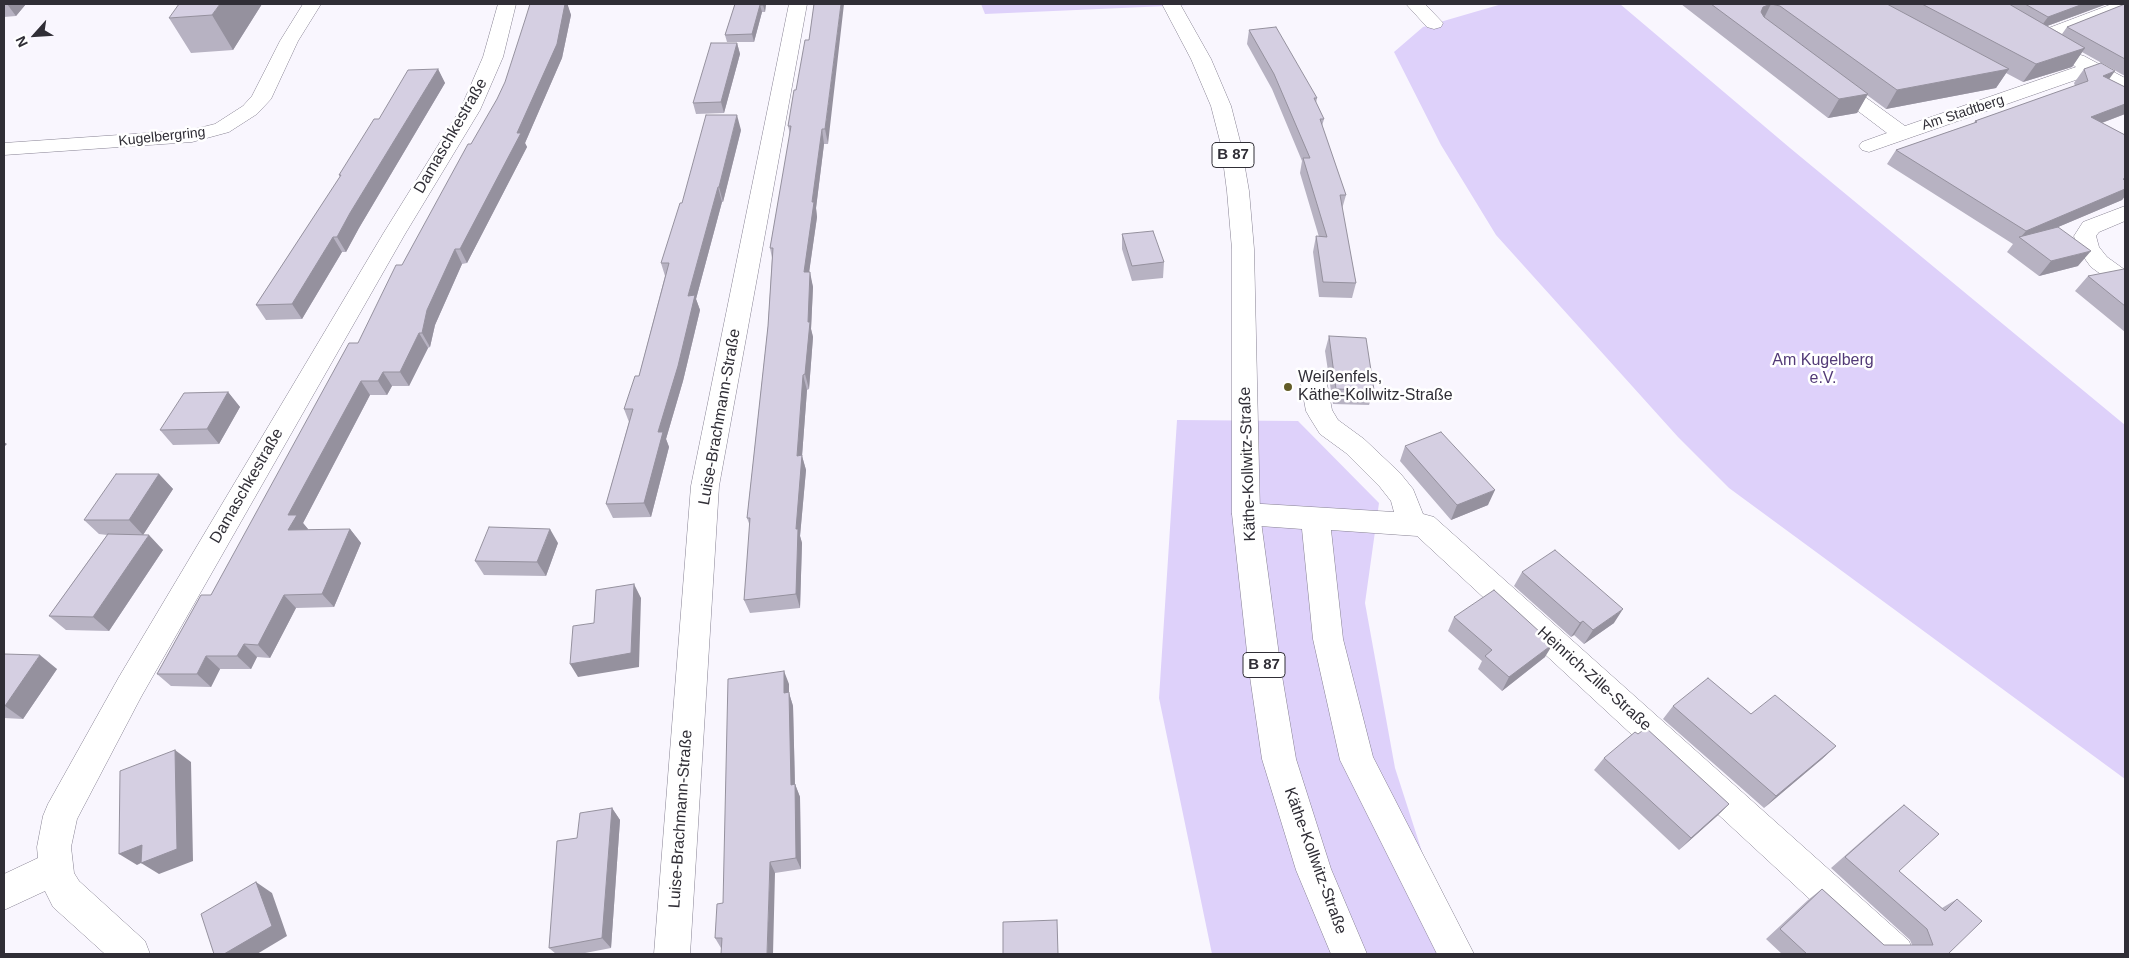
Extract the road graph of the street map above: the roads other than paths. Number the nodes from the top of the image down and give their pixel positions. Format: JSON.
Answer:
{"nodes":[{"id":1,"x":312,"y":4,"type":"edge"},
{"id":2,"x":508,"y":4,"type":"edge"},
{"id":3,"x":798,"y":4,"type":"edge"},
{"id":4,"x":1171,"y":4,"type":"edge"},
{"id":5,"x":1415,"y":4,"type":"edge"},
{"id":6,"x":2125,"y":5,"type":"edge"},
{"id":7,"x":1434,"y":23,"type":"dead end"},
{"id":8,"x":2092,"y":68,"type":"junction"},
{"id":9,"x":1817,"y":71,"type":"edge"},
{"id":10,"x":1998,"y":78,"type":"edge"},
{"id":11,"x":2125,"y":86,"type":"edge"},
{"id":12,"x":2024,"y":93,"type":"junction"},
{"id":13,"x":1902,"y":134,"type":"junction"},
{"id":14,"x":1869,"y":146,"type":"dead end"},
{"id":15,"x":4,"y":149,"type":"edge"},
{"id":16,"x":2125,"y":213,"type":"edge"},
{"id":17,"x":2125,"y":281,"type":"edge"},
{"id":18,"x":1313,"y":379,"type":"dead end"},
{"id":19,"x":1246,"y":514,"type":"junction"},
{"id":20,"x":1315,"y":518,"type":"junction"},
{"id":21,"x":1413,"y":524,"type":"junction"},
{"id":22,"x":55,"y":868,"type":"junction"},
{"id":23,"x":4,"y":892,"type":"edge"},
{"id":24,"x":132,"y":954,"type":"edge"},
{"id":25,"x":672,"y":954,"type":"edge"},
{"id":26,"x":1349,"y":954,"type":"edge"},
{"id":27,"x":1456,"y":954,"type":"edge"},
{"id":28,"x":1896,"y":954,"type":"edge"}],
"edges":[{"from":1,"to":15,"type":"street","name":"Kugelbergring"},
{"from":2,"to":22,"type":"street","name":"Damaschkestraße"},
{"from":3,"to":25,"type":"street","name":"Luise-Brachmann-Straße"},
{"from":4,"to":19,"type":"street","name":"Käthe-Kollwitz-Straße","number":"B 87"},
{"from":5,"to":7,"type":"street"},
{"from":6,"to":8,"type":"street"},
{"from":8,"to":11,"type":"street"},
{"from":8,"to":12,"type":"street","name":"Am Stadtberg"},
{"from":9,"to":13,"type":"street","name":"Am Stadtberg"},
{"from":10,"to":12,"type":"street","name":"Am Stadtberg"},
{"from":12,"to":13,"type":"street","name":"Am Stadtberg"},
{"from":13,"to":14,"type":"street","name":"Am Stadtberg"},
{"from":16,"to":17,"type":"street"},
{"from":18,"to":21,"type":"street"},
{"from":19,"to":20,"type":"street","name":"Heinrich-Zille-Straße"},
{"from":19,"to":26,"type":"street","name":"Käthe-Kollwitz-Straße","number":"B 87"},
{"from":20,"to":21,"type":"street","name":"Heinrich-Zille-Straße"},
{"from":20,"to":27,"type":"street"},
{"from":21,"to":28,"type":"street","name":"Heinrich-Zille-Straße"},
{"from":22,"to":23,"type":"street"},
{"from":22,"to":24,"type":"street","name":"Damaschkestraße"}]}
